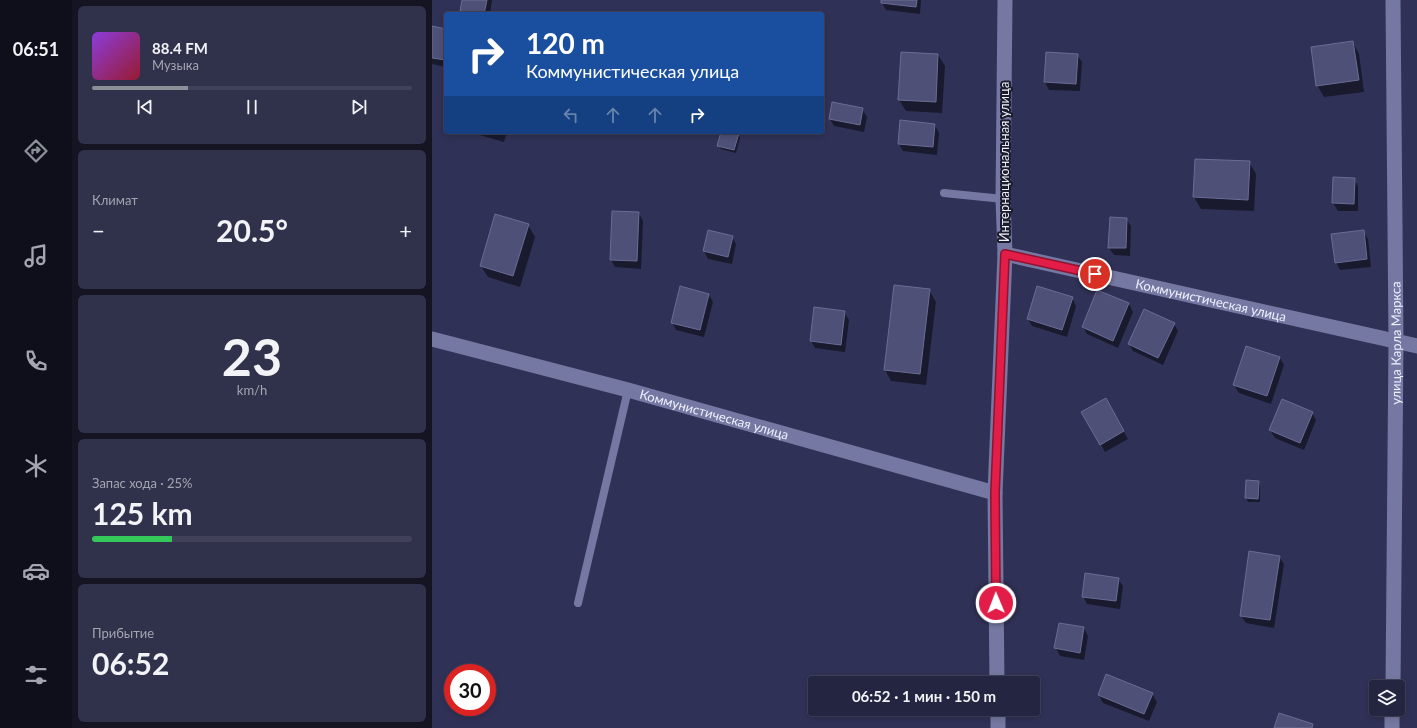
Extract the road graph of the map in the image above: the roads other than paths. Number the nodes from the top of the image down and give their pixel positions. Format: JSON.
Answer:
{"nodes":[{"id":1,"x":1005,"y":0,"type":"edge"},
{"id":2,"x":1393,"y":0,"type":"edge"},
{"id":3,"x":944,"y":193,"type":"dead end"},
{"id":4,"x":1004,"y":199,"type":"junction"},
{"id":5,"x":1005,"y":254,"type":"junction"},
{"id":6,"x":432,"y":339,"type":"edge"},
{"id":7,"x":1396,"y":341,"type":"junction"},
{"id":8,"x":1417,"y":346,"type":"edge"},
{"id":9,"x":628,"y":390,"type":"junction"},
{"id":10,"x":995,"y":493,"type":"junction"},
{"id":11,"x":578,"y":603,"type":"dead end"},
{"id":12,"x":997,"y":676,"type":"edge"},
{"id":13,"x":1393,"y":680,"type":"edge"},
{"id":14,"x":998,"y":716,"type":"edge"},
{"id":15,"x":1392,"y":716,"type":"edge"},
{"id":16,"x":998,"y":728,"type":"edge"},
{"id":17,"x":1392,"y":728,"type":"edge"}],
"edges":[{"from":1,"to":4,"type":"street","name":"Интернациональная улица"},
{"from":2,"to":7,"type":"street","name":"улица Карла Маркса"},
{"from":3,"to":4,"type":"lane"},
{"from":4,"to":5,"type":"street","name":"Интернациональная улица"},
{"from":5,"to":7,"type":"street","name":"Коммунистическая улица"},
{"from":5,"to":10,"type":"street","name":"Интернациональная улица"},
{"from":6,"to":9,"type":"street","name":"Коммунистическая улица"},
{"from":7,"to":8,"type":"street","name":"Коммунистическая улица"},
{"from":7,"to":13,"type":"street","name":"улица Карла Маркса"},
{"from":9,"to":10,"type":"street","name":"Коммунистическая улица"},
{"from":9,"to":11,"type":"lane"},
{"from":10,"to":12,"type":"street","name":"Интернациональная улица"},
{"from":14,"to":16,"type":"street"},
{"from":15,"to":17,"type":"street"}]}
